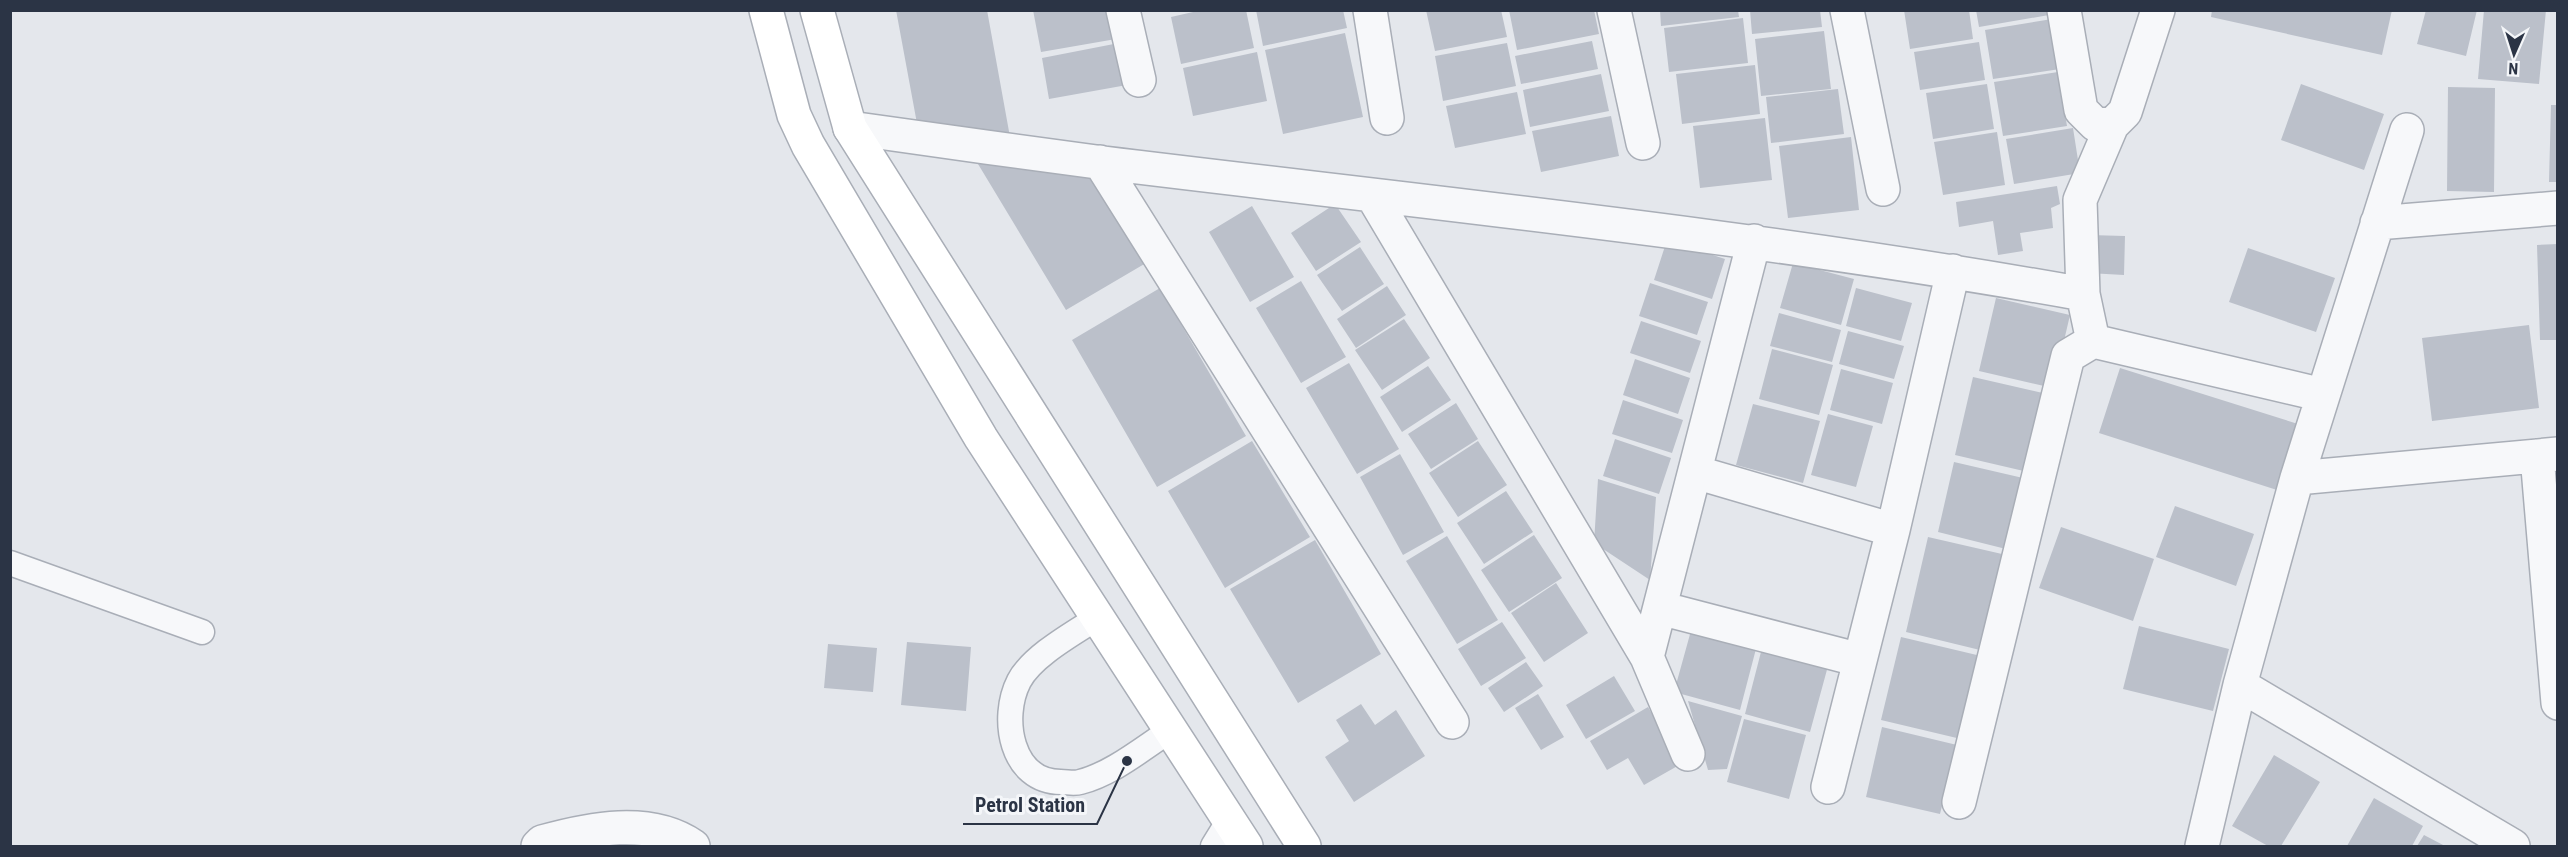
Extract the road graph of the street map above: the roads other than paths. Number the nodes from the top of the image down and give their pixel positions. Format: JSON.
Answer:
{"nodes":[{"id":1,"x":765,"y":10,"type":"edge"},
{"id":2,"x":817,"y":10,"type":"edge"},
{"id":3,"x":1123,"y":10,"type":"edge"},
{"id":4,"x":1370,"y":10,"type":"edge"},
{"id":5,"x":1614,"y":10,"type":"edge"},
{"id":6,"x":1847,"y":10,"type":"edge"},
{"id":7,"x":2064,"y":10,"type":"edge"},
{"id":8,"x":2158,"y":10,"type":"edge"},
{"id":9,"x":1139,"y":80,"type":"dead end"},
{"id":10,"x":1387,"y":118,"type":"dead end"},
{"id":11,"x":2112,"y":125,"type":"junction"},
{"id":12,"x":850,"y":128,"type":"junction"},
{"id":13,"x":2407,"y":130,"type":"dead end"},
{"id":14,"x":1643,"y":143,"type":"dead end"},
{"id":15,"x":1100,"y":162,"type":"junction"},
{"id":16,"x":1883,"y":189,"type":"dead end"},
{"id":17,"x":1372,"y":195,"type":"junction"},
{"id":18,"x":2558,"y":208,"type":"edge"},
{"id":19,"x":2377,"y":223,"type":"junction"},
{"id":20,"x":1754,"y":241,"type":"junction"},
{"id":21,"x":1953,"y":271,"type":"junction"},
{"id":22,"x":2083,"y":294,"type":"junction"},
{"id":23,"x":2093,"y":341,"type":"junction"},
{"id":24,"x":2323,"y":395,"type":"junction"},
{"id":25,"x":2548,"y":455,"type":"edge"},
{"id":26,"x":1695,"y":472,"type":"junction"},
{"id":27,"x":2297,"y":478,"type":"junction"},
{"id":28,"x":1893,"y":530,"type":"junction"},
{"id":29,"x":10,"y":563,"type":"edge"},
{"id":30,"x":1660,"y":608,"type":"junction"},
{"id":31,"x":1097,"y":618,"type":"junction"},
{"id":32,"x":201,"y":632,"type":"dead end"},
{"id":33,"x":1647,"y":657,"type":"junction"},
{"id":34,"x":1860,"y":660,"type":"junction"},
{"id":35,"x":2240,"y":685,"type":"junction"},
{"id":36,"x":2558,"y":703,"type":"edge"},
{"id":37,"x":1452,"y":722,"type":"dead end"},
{"id":38,"x":1171,"y":730,"type":"junction"},
{"id":39,"x":1688,"y":754,"type":"dead end"},
{"id":40,"x":1262,"y":779,"type":"junction"},
{"id":41,"x":1828,"y":786,"type":"dead end"},
{"id":42,"x":1959,"y":802,"type":"dead end"},
{"id":43,"x":1227,"y":829,"type":"edge"},
{"id":44,"x":538,"y":846,"type":"edge"},
{"id":45,"x":693,"y":846,"type":"edge"},
{"id":46,"x":1304,"y":846,"type":"edge"},
{"id":47,"x":2202,"y":846,"type":"edge"},
{"id":48,"x":2513,"y":846,"type":"edge"}],
"edges":[{"from":1,"to":31,"type":"street"},
{"from":2,"to":12,"type":"street"},
{"from":3,"to":9,"type":"street"},
{"from":4,"to":10,"type":"street"},
{"from":5,"to":14,"type":"street"},
{"from":6,"to":16,"type":"street"},
{"from":7,"to":11,"type":"street"},
{"from":8,"to":11,"type":"street"},
{"from":11,"to":22,"type":"street"},
{"from":12,"to":15,"type":"street"},
{"from":12,"to":40,"type":"street"},
{"from":13,"to":19,"type":"street"},
{"from":15,"to":17,"type":"street"},
{"from":15,"to":37,"type":"street"},
{"from":17,"to":20,"type":"street"},
{"from":17,"to":33,"type":"street"},
{"from":18,"to":19,"type":"street"},
{"from":19,"to":24,"type":"street"},
{"from":20,"to":21,"type":"street"},
{"from":20,"to":26,"type":"street"},
{"from":21,"to":22,"type":"street"},
{"from":21,"to":28,"type":"street"},
{"from":22,"to":23,"type":"street"},
{"from":23,"to":24,"type":"street"},
{"from":23,"to":42,"type":"street"},
{"from":24,"to":27,"type":"street"},
{"from":25,"to":27,"type":"street"},
{"from":25,"to":36,"type":"street"},
{"from":26,"to":28,"type":"street"},
{"from":26,"to":30,"type":"street"},
{"from":27,"to":35,"type":"street"},
{"from":28,"to":34,"type":"street"},
{"from":29,"to":32,"type":"lane"},
{"from":30,"to":33,"type":"street"},
{"from":30,"to":34,"type":"street"},
{"from":31,"to":38,"type":"street"},
{"from":31,"to":38,"type":"lane"},
{"from":33,"to":39,"type":"street"},
{"from":34,"to":41,"type":"street"},
{"from":35,"to":47,"type":"street"},
{"from":35,"to":48,"type":"street"},
{"from":38,"to":43,"type":"street"},
{"from":40,"to":43,"type":"street"},
{"from":40,"to":46,"type":"street"},
{"from":44,"to":45,"type":"street"}]}
